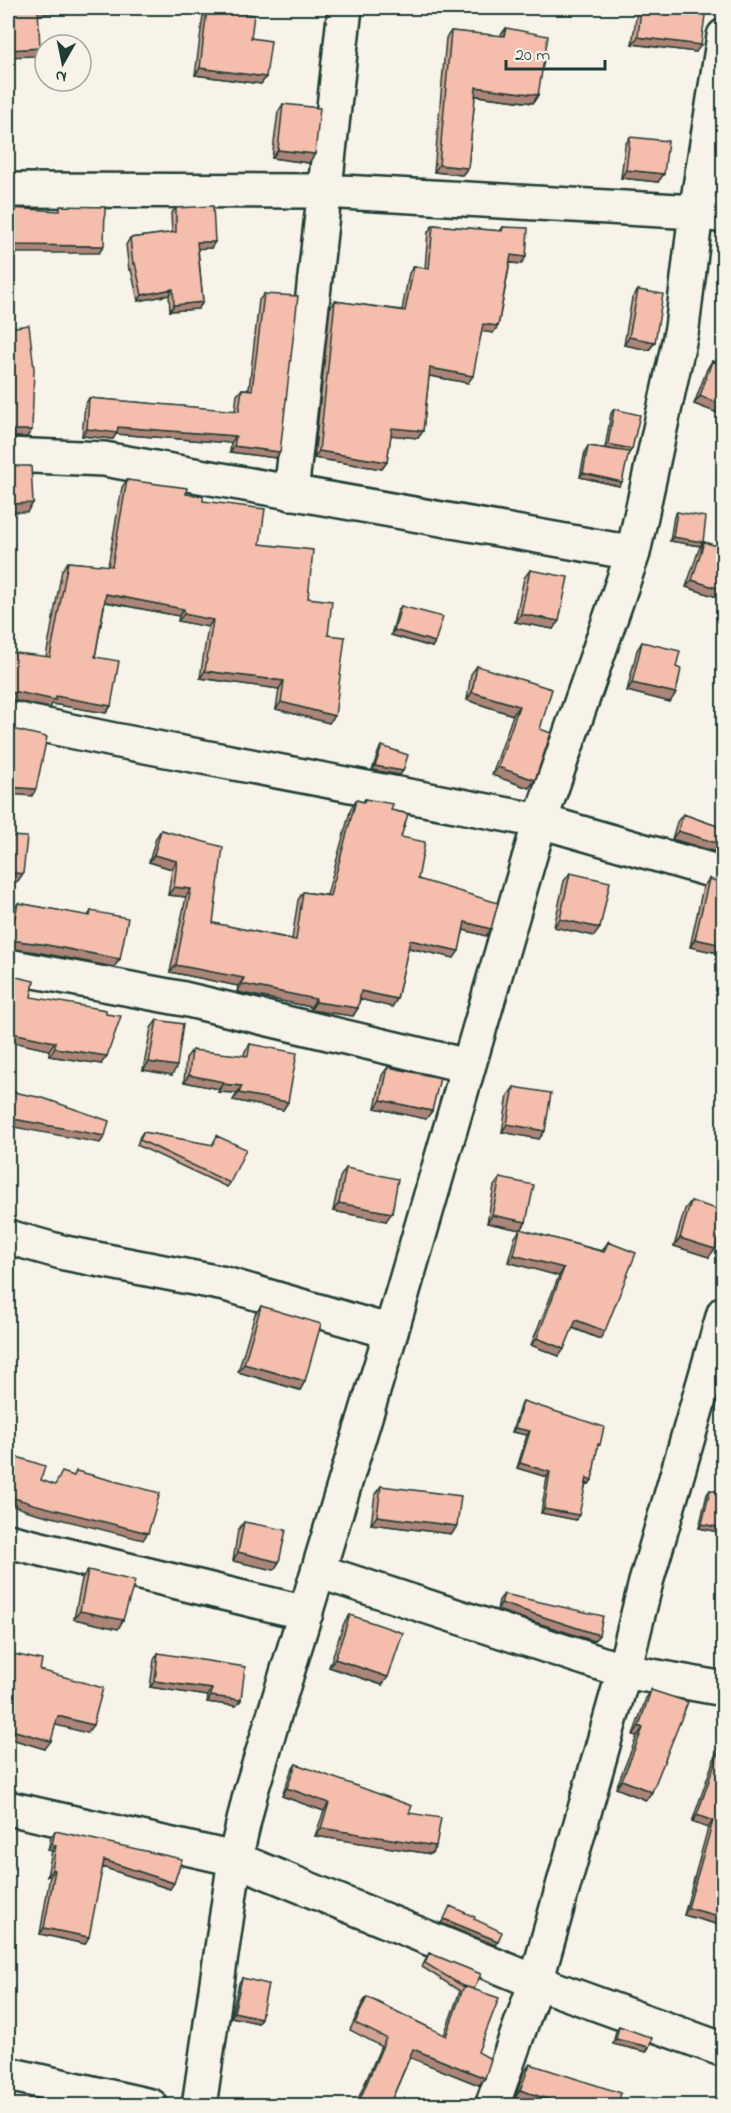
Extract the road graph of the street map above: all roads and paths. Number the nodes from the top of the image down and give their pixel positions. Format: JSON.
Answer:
{"nodes":[{"id":1,"x":345,"y":8,"type":"edge"},
{"id":2,"x":723,"y":36,"type":"edge"},
{"id":3,"x":8,"y":190,"type":"edge"},
{"id":4,"x":324,"y":191,"type":"junction"},
{"id":5,"x":710,"y":214,"type":"edge"},
{"id":6,"x":8,"y":455,"type":"edge"},
{"id":7,"x":291,"y":493,"type":"junction"},
{"id":8,"x":633,"y":553,"type":"junction"},
{"id":9,"x":8,"y":718,"type":"edge"},
{"id":10,"x":540,"y":821,"type":"junction"},
{"id":11,"x":723,"y":874,"type":"edge"},
{"id":12,"x":8,"y":966,"type":"edge"},
{"id":13,"x":468,"y":1066,"type":"junction"},
{"id":14,"x":8,"y":1237,"type":"edge"},
{"id":15,"x":723,"y":1313,"type":"edge"},
{"id":16,"x":391,"y":1332,"type":"junction"},
{"id":17,"x":8,"y":1541,"type":"edge"},
{"id":18,"x":318,"y":1571,"type":"junction"},
{"id":19,"x":306,"y":1613,"type":"junction"},
{"id":20,"x":624,"y":1671,"type":"junction"},
{"id":21,"x":723,"y":1689,"type":"edge"},
{"id":22,"x":8,"y":1808,"type":"edge"},
{"id":23,"x":235,"y":1858,"type":"junction"},
{"id":24,"x":536,"y":1982,"type":"junction"},
{"id":25,"x":723,"y":2050,"type":"edge"},
{"id":26,"x":8,"y":2074,"type":"edge"},
{"id":27,"x":151,"y":2106,"type":"edge"},
{"id":28,"x":198,"y":2106,"type":"edge"},
{"id":29,"x":492,"y":2106,"type":"edge"}],
"edges":[{"from":1,"to":4,"type":"street"},
{"from":2,"to":5,"type":"street"},
{"from":3,"to":4,"type":"street"},
{"from":4,"to":5,"type":"street"},
{"from":4,"to":7,"type":"street"},
{"from":5,"to":8,"type":"street"},
{"from":6,"to":7,"type":"street"},
{"from":7,"to":8,"type":"street"},
{"from":8,"to":10,"type":"street"},
{"from":9,"to":10,"type":"street"},
{"from":10,"to":11,"type":"street"},
{"from":10,"to":13,"type":"street"},
{"from":12,"to":13,"type":"street"},
{"from":13,"to":16,"type":"street"},
{"from":14,"to":16,"type":"street"},
{"from":15,"to":20,"type":"street"},
{"from":16,"to":18,"type":"street"},
{"from":17,"to":19,"type":"street"},
{"from":18,"to":19,"type":"street"},
{"from":18,"to":20,"type":"street"},
{"from":19,"to":23,"type":"street"},
{"from":20,"to":21,"type":"street"},
{"from":20,"to":24,"type":"street"},
{"from":22,"to":23,"type":"street"},
{"from":23,"to":24,"type":"street"},
{"from":23,"to":28,"type":"street"},
{"from":24,"to":25,"type":"street"},
{"from":24,"to":29,"type":"street"},
{"from":26,"to":27,"type":"street"}]}
